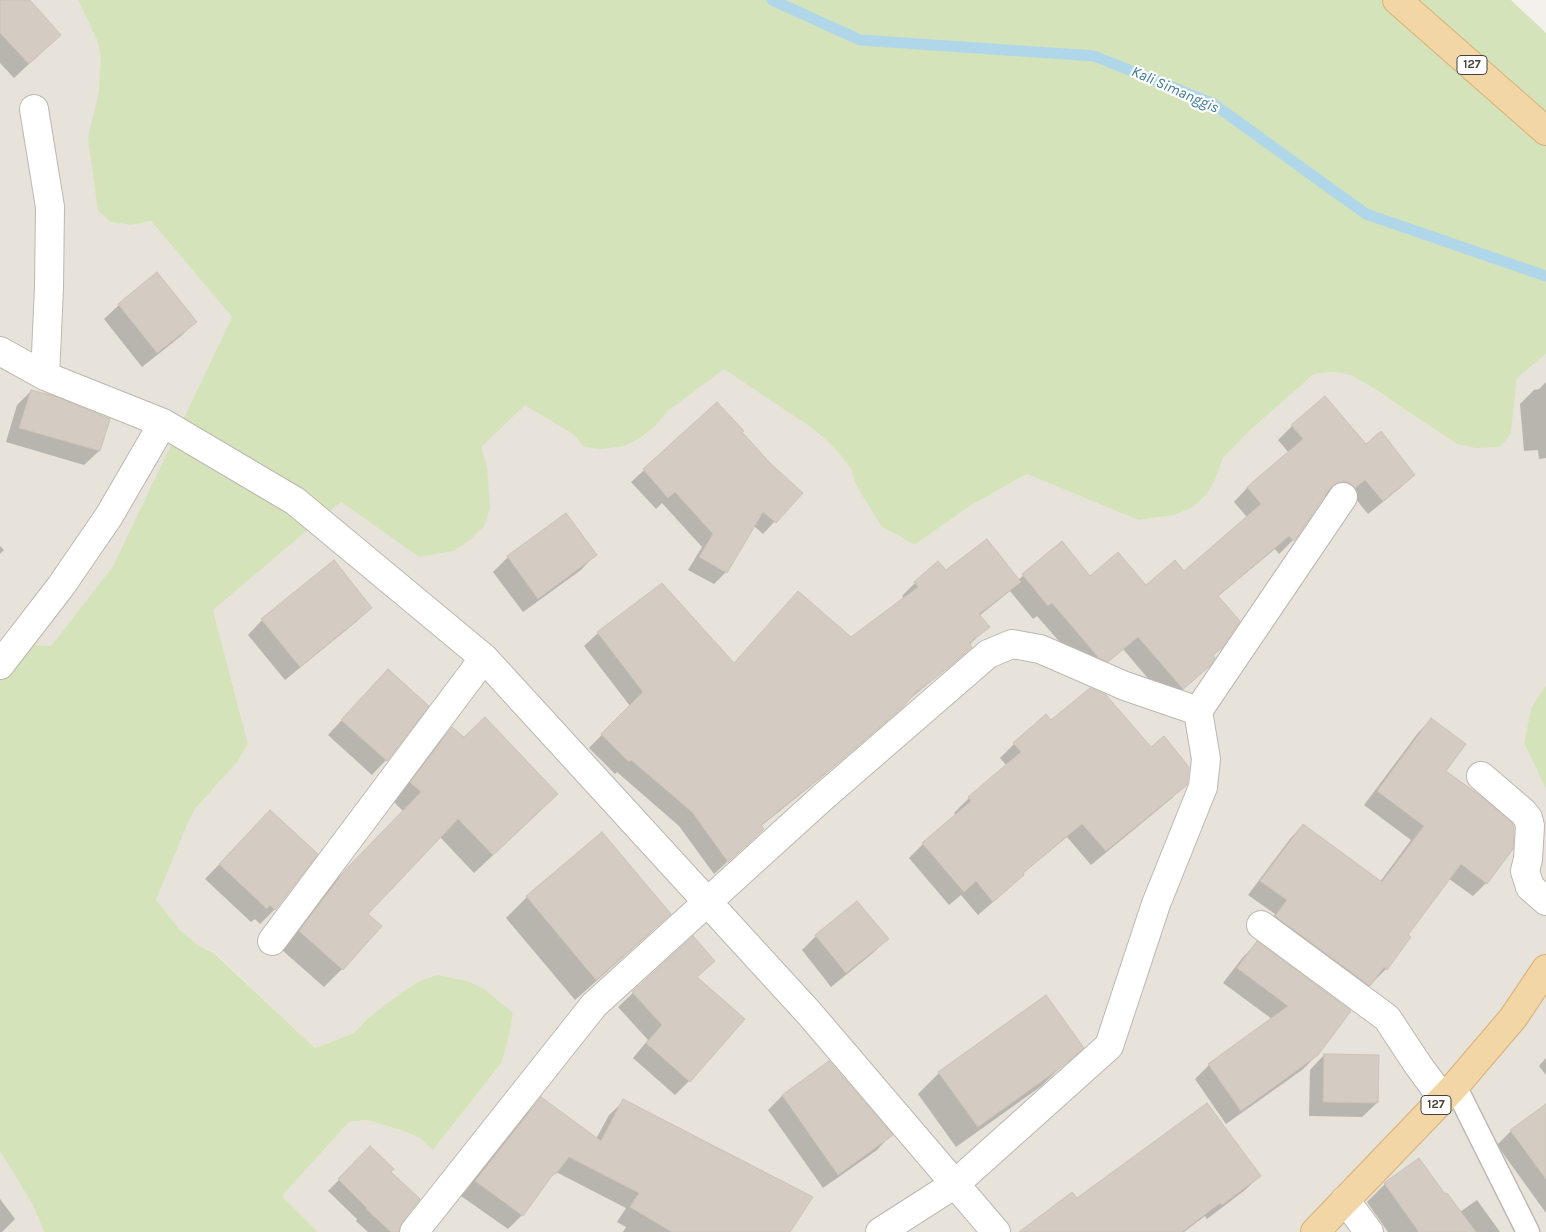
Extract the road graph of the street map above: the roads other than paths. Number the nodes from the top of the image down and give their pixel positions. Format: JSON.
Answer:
{"nodes":[{"id":1,"x":1397,"y":0,"type":"edge"},
{"id":2,"x":34,"y":109,"type":"dead end"},
{"id":3,"x":1546,"y":131,"type":"edge"},
{"id":4,"x":0,"y":351,"type":"edge"},
{"id":5,"x":45,"y":376,"type":"junction"},
{"id":6,"x":163,"y":423,"type":"junction"},
{"id":7,"x":1343,"y":497,"type":"dead end"},
{"id":8,"x":484,"y":658,"type":"junction"},
{"id":9,"x":0,"y":665,"type":"edge"},
{"id":10,"x":1198,"y":711,"type":"junction"},
{"id":11,"x":1481,"y":776,"type":"dead end"},
{"id":12,"x":1546,"y":901,"type":"edge"},
{"id":13,"x":708,"y":903,"type":"junction"},
{"id":14,"x":1261,"y":925,"type":"dead end"},
{"id":15,"x":272,"y":941,"type":"dead end"},
{"id":16,"x":1546,"y":969,"type":"edge"},
{"id":17,"x":1449,"y":1092,"type":"junction"},
{"id":18,"x":955,"y":1184,"type":"junction"},
{"id":19,"x":1345,"y":1200,"type":"junction"},
{"id":20,"x":414,"y":1232,"type":"edge"},
{"id":21,"x":880,"y":1232,"type":"edge"},
{"id":22,"x":996,"y":1232,"type":"edge"},
{"id":23,"x":1314,"y":1232,"type":"edge"},
{"id":24,"x":1369,"y":1232,"type":"edge"},
{"id":25,"x":1528,"y":1232,"type":"edge"}],
"edges":[{"from":1,"to":3,"type":"main road","number":"127"},
{"from":2,"to":5,"type":"street"},
{"from":4,"to":5,"type":"street"},
{"from":5,"to":6,"type":"street"},
{"from":6,"to":8,"type":"street"},
{"from":6,"to":9,"type":"street"},
{"from":7,"to":10,"type":"street"},
{"from":8,"to":13,"type":"street"},
{"from":8,"to":15,"type":"street"},
{"from":10,"to":13,"type":"street"},
{"from":10,"to":18,"type":"street"},
{"from":11,"to":12,"type":"street"},
{"from":13,"to":18,"type":"street"},
{"from":13,"to":20,"type":"street"},
{"from":14,"to":17,"type":"street"},
{"from":16,"to":17,"type":"main road","number":"127"},
{"from":17,"to":19,"type":"main road","number":"127"},
{"from":17,"to":25,"type":"lane"},
{"from":18,"to":21,"type":"street"},
{"from":18,"to":22,"type":"street"},
{"from":19,"to":23,"type":"main road","number":"127"},
{"from":19,"to":24,"type":"street"}]}
